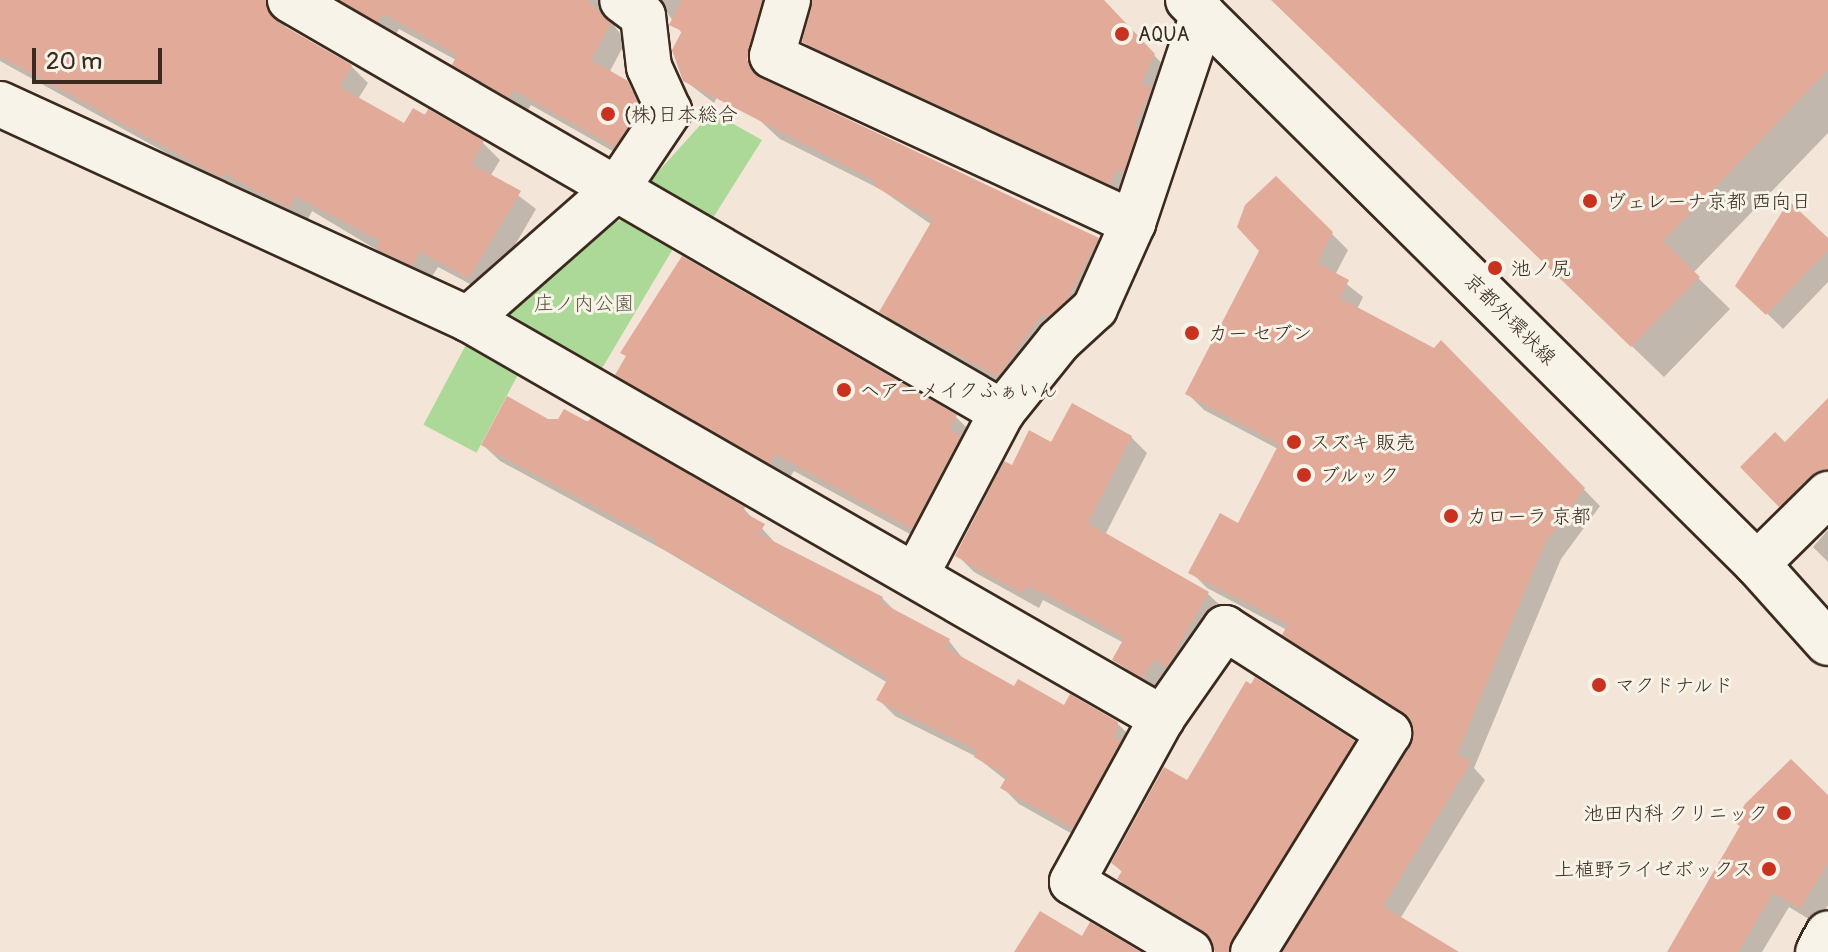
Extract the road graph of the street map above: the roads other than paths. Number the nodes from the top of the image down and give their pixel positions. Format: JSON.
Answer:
{"nodes":[{"id":1,"x":290,"y":0,"type":"edge"},
{"id":2,"x":622,"y":0,"type":"edge"},
{"id":3,"x":788,"y":0,"type":"edge"},
{"id":4,"x":1196,"y":7,"type":"edge"},
{"id":5,"x":0,"y":104,"type":"edge"},
{"id":6,"x":618,"y":187,"type":"junction"},
{"id":7,"x":1133,"y":223,"type":"junction"},
{"id":8,"x":468,"y":319,"type":"junction"},
{"id":9,"x":1002,"y":412,"type":"junction"},
{"id":10,"x":1828,"y":494,"type":"edge"},
{"id":11,"x":1757,"y":564,"type":"junction"},
{"id":12,"x":916,"y":575,"type":"junction"},
{"id":13,"x":1828,"y":643,"type":"edge"},
{"id":14,"x":1162,"y":718,"type":"junction"},
{"id":15,"x":1828,"y":933,"type":"edge"},
{"id":16,"x":1190,"y":952,"type":"edge"},
{"id":17,"x":1253,"y":952,"type":"edge"},
{"id":18,"x":1818,"y":952,"type":"edge"}],
"edges":[{"from":1,"to":6,"type":"street"},
{"from":2,"to":6,"type":"street"},
{"from":3,"to":7,"type":"street"},
{"from":4,"to":7,"type":"street"},
{"from":4,"to":11,"type":"street","name":"京都外環状線"},
{"from":5,"to":8,"type":"street"},
{"from":6,"to":8,"type":"street"},
{"from":6,"to":9,"type":"street"},
{"from":7,"to":9,"type":"street"},
{"from":8,"to":12,"type":"street"},
{"from":9,"to":12,"type":"street"},
{"from":10,"to":11,"type":"street"},
{"from":11,"to":13,"type":"street","name":"京都外環状線"},
{"from":12,"to":14,"type":"street"},
{"from":14,"to":16,"type":"street"},
{"from":14,"to":17,"type":"street"},
{"from":15,"to":18,"type":"street"}]}
